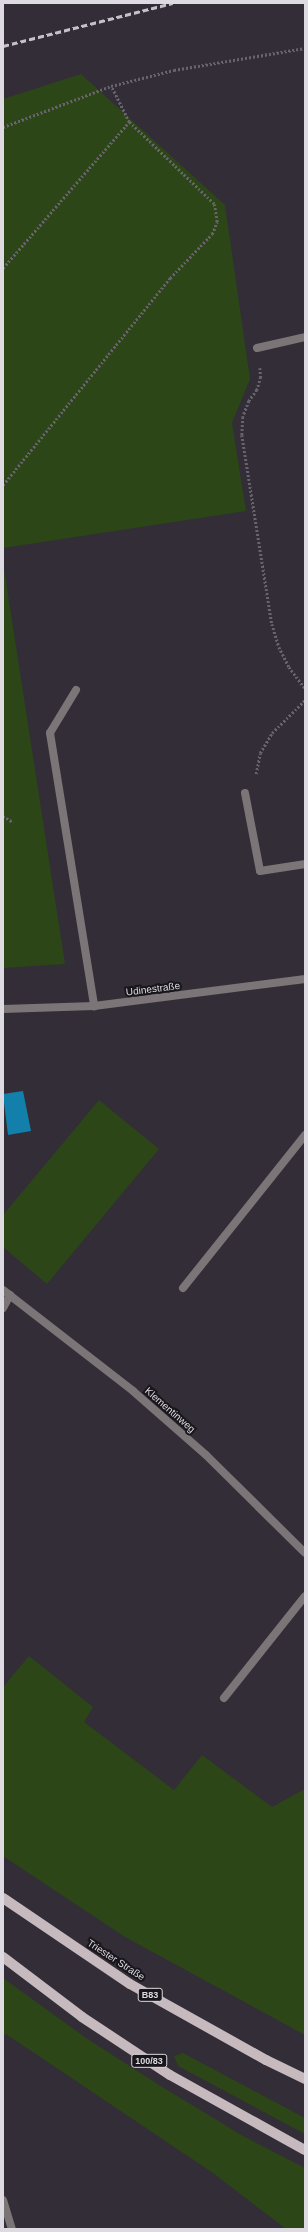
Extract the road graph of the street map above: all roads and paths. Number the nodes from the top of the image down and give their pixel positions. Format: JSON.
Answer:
{"nodes":[{"id":1,"x":305,"y":48,"type":"edge"},
{"id":2,"x":111,"y":86,"type":"junction"},
{"id":3,"x":129,"y":122,"type":"junction"},
{"id":4,"x":3,"y":127,"type":"edge"},
{"id":5,"x":3,"y":268,"type":"edge"},
{"id":6,"x":305,"y":337,"type":"edge"},
{"id":7,"x":257,"y":348,"type":"joint"},
{"id":8,"x":3,"y":485,"type":"edge"},
{"id":9,"x":305,"y":688,"type":"edge"},
{"id":10,"x":76,"y":690,"type":"dead end"},
{"id":11,"x":305,"y":700,"type":"edge"},
{"id":12,"x":245,"y":793,"type":"joint"},
{"id":13,"x":3,"y":816,"type":"edge"},
{"id":14,"x":13,"y":822,"type":"dead end"},
{"id":15,"x":305,"y":864,"type":"edge"},
{"id":16,"x":305,"y":979,"type":"edge"},
{"id":17,"x":94,"y":1006,"type":"junction"},
{"id":18,"x":3,"y":1009,"type":"edge"},
{"id":19,"x":305,"y":1135,"type":"edge"},
{"id":20,"x":183,"y":1288,"type":"dead end"},
{"id":21,"x":3,"y":1290,"type":"edge"},
{"id":22,"x":10,"y":1295,"type":"junction"},
{"id":23,"x":3,"y":1308,"type":"edge"},
{"id":24,"x":305,"y":1553,"type":"edge"},
{"id":25,"x":305,"y":1596,"type":"edge"},
{"id":26,"x":224,"y":1698,"type":"dead end"},
{"id":27,"x":3,"y":1898,"type":"edge"},
{"id":28,"x":3,"y":1957,"type":"edge"},
{"id":29,"x":305,"y":2079,"type":"edge"},
{"id":30,"x":305,"y":2150,"type":"edge"},
{"id":31,"x":3,"y":2200,"type":"edge"},
{"id":32,"x":12,"y":2229,"type":"edge"}],
"edges":[{"from":1,"to":2,"type":"path"},
{"from":2,"to":3,"type":"path"},
{"from":2,"to":4,"type":"path"},
{"from":3,"to":5,"type":"path"},
{"from":3,"to":8,"type":"path"},
{"from":6,"to":7,"type":"street"},
{"from":7,"to":9,"type":"path"},
{"from":10,"to":17,"type":"street"},
{"from":11,"to":12,"type":"path"},
{"from":12,"to":15,"type":"street"},
{"from":13,"to":14,"type":"path"},
{"from":16,"to":17,"type":"street","name":"Udinestraße"},
{"from":17,"to":18,"type":"street","name":"Udinestraße"},
{"from":19,"to":20,"type":"street"},
{"from":21,"to":22,"type":"street","name":"Klementinweg"},
{"from":22,"to":23,"type":"street"},
{"from":22,"to":24,"type":"street","name":"Klementinweg"},
{"from":25,"to":26,"type":"street"},
{"from":27,"to":29,"type":"main road","name":"Triester Straße","number":"B83"},
{"from":28,"to":30,"type":"main road","number":"100/83"},
{"from":31,"to":32,"type":"street"}]}
